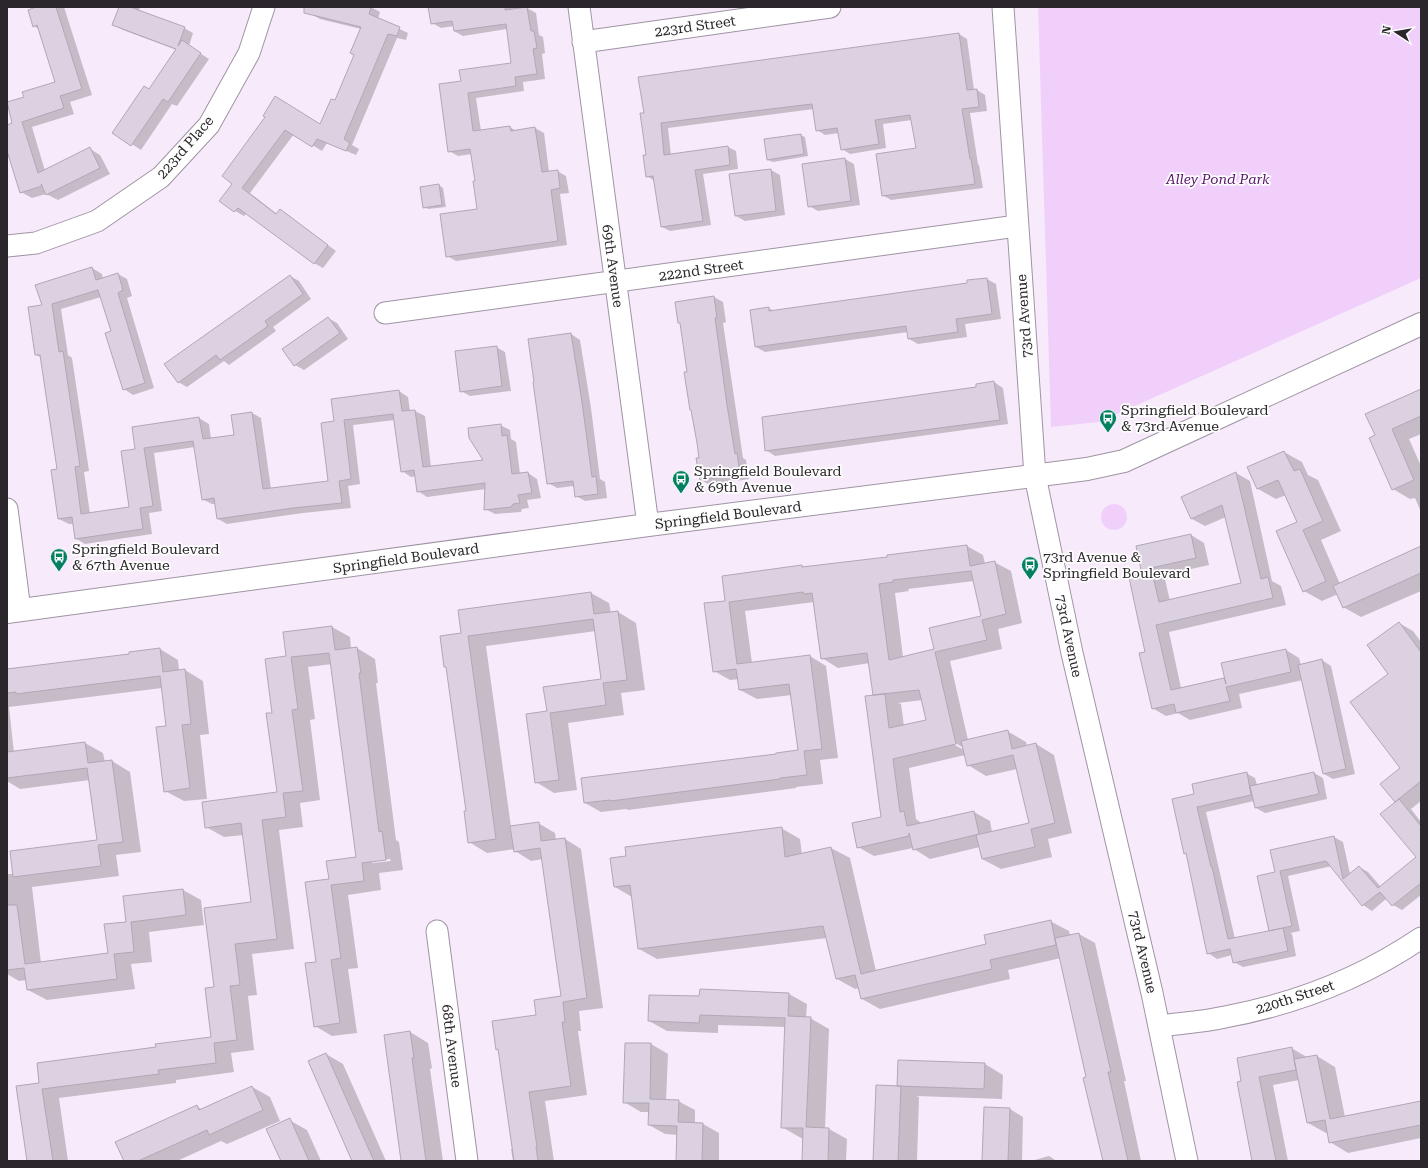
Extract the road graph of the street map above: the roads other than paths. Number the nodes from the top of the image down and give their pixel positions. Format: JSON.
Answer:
{"nodes":[{"id":1,"x":264,"y":7,"type":"edge"},
{"id":2,"x":579,"y":7,"type":"edge"},
{"id":3,"x":830,"y":7,"type":"edge"},
{"id":4,"x":1003,"y":7,"type":"edge"},
{"id":5,"x":583,"y":42,"type":"junction"},
{"id":6,"x":1017,"y":226,"type":"junction"},
{"id":7,"x":7,"y":246,"type":"edge"},
{"id":8,"x":615,"y":282,"type":"junction"},
{"id":9,"x":385,"y":313,"type":"dead end"},
{"id":10,"x":1421,"y":324,"type":"edge"},
{"id":11,"x":1035,"y":476,"type":"junction"},
{"id":12,"x":7,"y":508,"type":"edge"},
{"id":13,"x":648,"y":525,"type":"junction"},
{"id":14,"x":14,"y":611,"type":"edge"},
{"id":15,"x":437,"y":931,"type":"dead end"},
{"id":16,"x":1421,"y":938,"type":"edge"},
{"id":17,"x":1159,"y":1026,"type":"junction"},
{"id":18,"x":467,"y":1161,"type":"edge"},
{"id":19,"x":1187,"y":1161,"type":"edge"}],
"edges":[{"from":1,"to":7,"type":"street","name":"223rd Place"},
{"from":2,"to":5,"type":"street","name":"69th Avenue"},
{"from":3,"to":5,"type":"street","name":"223rd Street"},
{"from":4,"to":6,"type":"street","name":"73rd Avenue"},
{"from":5,"to":8,"type":"street","name":"69th Avenue"},
{"from":6,"to":8,"type":"street","name":"222nd Street"},
{"from":6,"to":11,"type":"street","name":"73rd Avenue"},
{"from":8,"to":9,"type":"street","name":"222nd Street"},
{"from":8,"to":13,"type":"street","name":"69th Avenue"},
{"from":10,"to":11,"type":"main road","name":"Springfield Boulevard"},
{"from":11,"to":13,"type":"main road","name":"Springfield Boulevard"},
{"from":11,"to":17,"type":"street","name":"73rd Avenue"},
{"from":12,"to":14,"type":"street"},
{"from":13,"to":14,"type":"main road","name":"Springfield Boulevard"},
{"from":15,"to":18,"type":"street","name":"68th Avenue"},
{"from":16,"to":17,"type":"street","name":"220th Street"},
{"from":17,"to":19,"type":"street","name":"73rd Avenue"}]}
